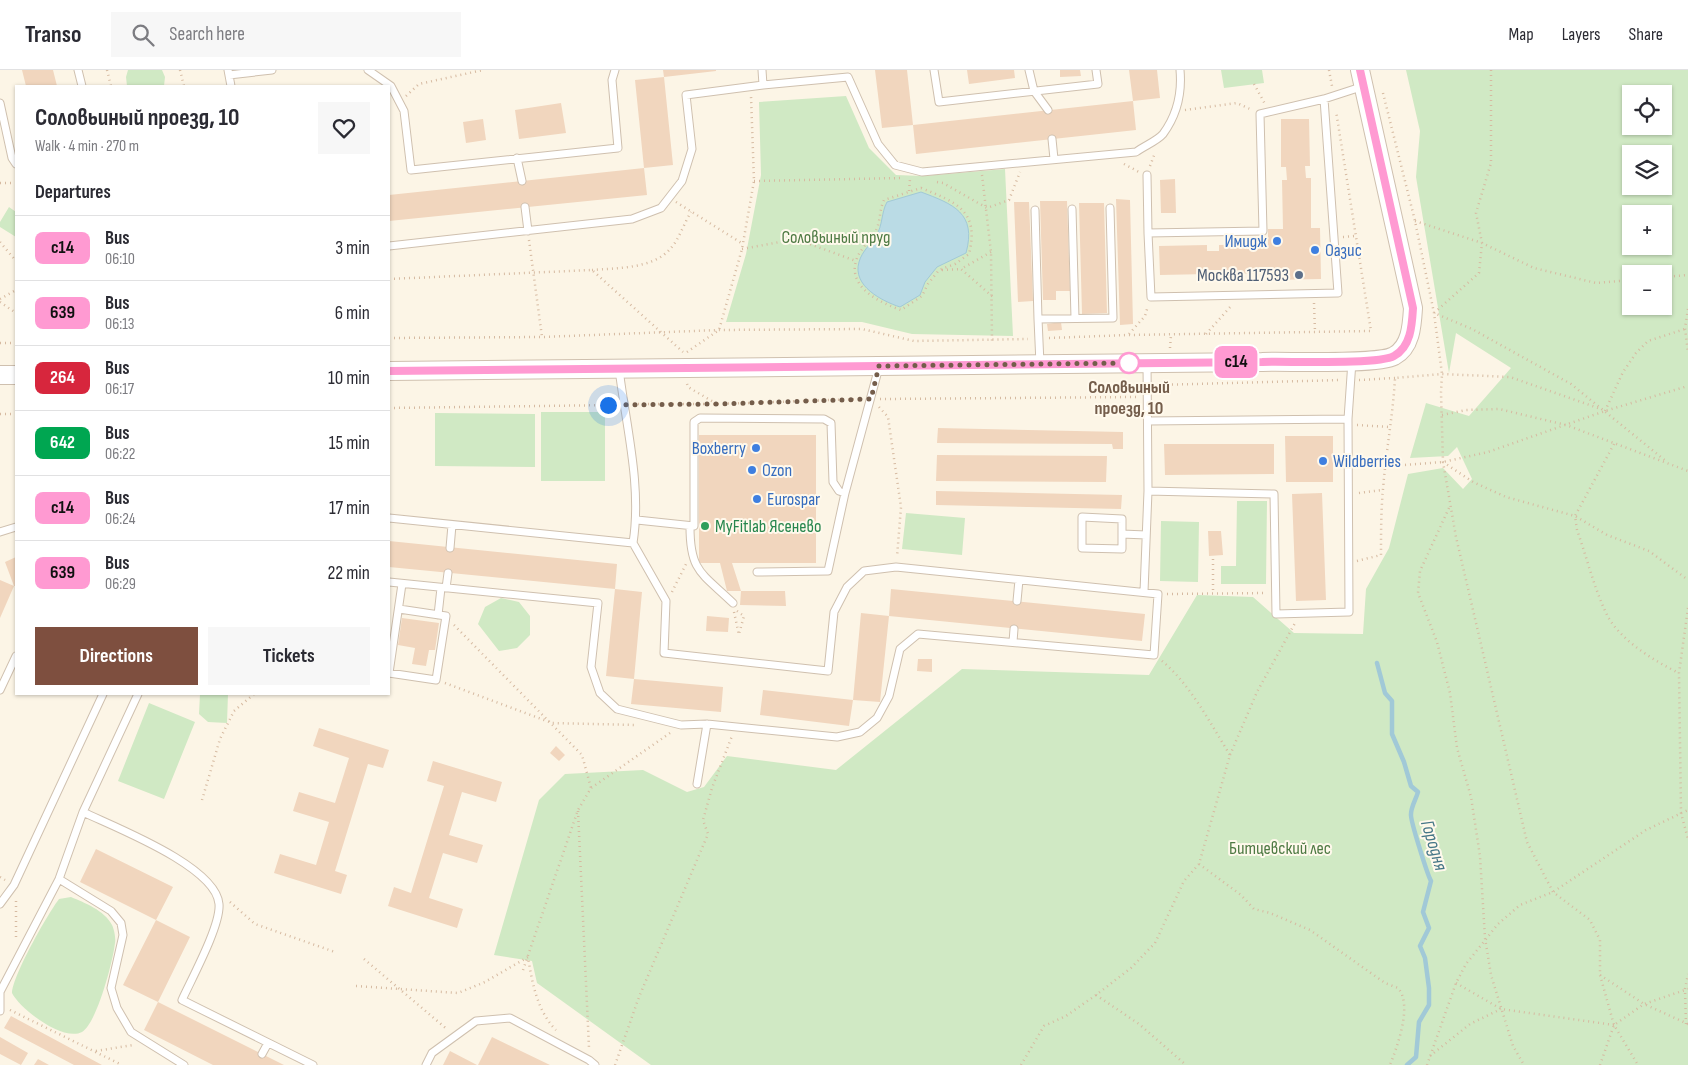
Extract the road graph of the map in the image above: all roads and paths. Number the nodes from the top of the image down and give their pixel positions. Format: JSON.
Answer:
{"nodes":[{"id":1,"x":78,"y":70,"type":"edge"},
{"id":2,"x":107,"y":70,"type":"edge"},
{"id":3,"x":180,"y":70,"type":"edge"},
{"id":4,"x":272,"y":70,"type":"edge"},
{"id":5,"x":368,"y":70,"type":"edge"},
{"id":6,"x":483,"y":70,"type":"edge"},
{"id":7,"x":615,"y":70,"type":"edge"},
{"id":8,"x":762,"y":70,"type":"edge"},
{"id":9,"x":934,"y":70,"type":"edge"},
{"id":10,"x":1029,"y":70,"type":"edge"},
{"id":11,"x":1096,"y":70,"type":"edge"},
{"id":12,"x":1180,"y":70,"type":"edge"},
{"id":13,"x":1329,"y":70,"type":"edge"},
{"id":14,"x":1492,"y":70,"type":"edge"},
{"id":15,"x":229,"y":73,"type":"edge"},
{"id":16,"x":1369,"y":81,"type":"edge"},
{"id":17,"x":1254,"y":84,"type":"dead end"},
{"id":18,"x":82,"y":85,"type":"edge"},
{"id":19,"x":111,"y":85,"type":"edge"},
{"id":20,"x":184,"y":85,"type":"edge"},
{"id":21,"x":390,"y":85,"type":"edge"},
{"id":22,"x":390,"y":85,"type":"edge"},
{"id":23,"x":763,"y":85,"type":"junction"},
{"id":24,"x":751,"y":87,"type":"junction"},
{"id":25,"x":1034,"y":91,"type":"junction"},
{"id":26,"x":1334,"y":96,"type":"junction"},
{"id":27,"x":1324,"y":99,"type":"junction"},
{"id":28,"x":399,"y":102,"type":"junction"},
{"id":29,"x":0,"y":103,"type":"edge"},
{"id":30,"x":1048,"y":110,"type":"dead end"},
{"id":31,"x":1176,"y":111,"type":"junction"},
{"id":32,"x":1269,"y":112,"type":"junction"},
{"id":33,"x":1260,"y":114,"type":"junction"},
{"id":34,"x":1052,"y":139,"type":"dead end"},
{"id":35,"x":517,"y":158,"type":"junction"},
{"id":36,"x":1054,"y":159,"type":"junction"},
{"id":37,"x":15,"y":162,"type":"edge"},
{"id":38,"x":1024,"y":162,"type":"junction"},
{"id":39,"x":981,"y":166,"type":"junction"},
{"id":40,"x":1147,"y":175,"type":"dead end"},
{"id":41,"x":910,"y":178,"type":"junction"},
{"id":42,"x":918,"y":179,"type":"dead end"},
{"id":43,"x":522,"y":181,"type":"dead end"},
{"id":44,"x":754,"y":181,"type":"junction"},
{"id":45,"x":935,"y":182,"type":"dead end"},
{"id":46,"x":0,"y":183,"type":"edge"},
{"id":47,"x":15,"y":183,"type":"edge"},
{"id":48,"x":909,"y":192,"type":"junction"},
{"id":49,"x":669,"y":197,"type":"junction"},
{"id":50,"x":525,"y":207,"type":"dead end"},
{"id":51,"x":987,"y":208,"type":"junction"},
{"id":52,"x":1110,"y":208,"type":"dead end"},
{"id":53,"x":1072,"y":209,"type":"dead end"},
{"id":54,"x":1035,"y":210,"type":"dead end"},
{"id":55,"x":691,"y":212,"type":"junction"},
{"id":56,"x":1415,"y":221,"type":"junction"},
{"id":57,"x":528,"y":231,"type":"junction"},
{"id":58,"x":1148,"y":233,"type":"junction"},
{"id":59,"x":0,"y":242,"type":"edge"},
{"id":60,"x":1482,"y":243,"type":"junction"},
{"id":61,"x":743,"y":244,"type":"junction"},
{"id":62,"x":390,"y":246,"type":"edge"},
{"id":63,"x":742,"y":248,"type":"junction"},
{"id":64,"x":991,"y":252,"type":"junction"},
{"id":65,"x":15,"y":260,"type":"edge"},
{"id":66,"x":856,"y":261,"type":"junction"},
{"id":67,"x":961,"y":269,"type":"junction"},
{"id":68,"x":592,"y":270,"type":"junction"},
{"id":69,"x":939,"y":270,"type":"junction"},
{"id":70,"x":533,"y":272,"type":"junction"},
{"id":71,"x":1688,"y":275,"type":"edge"},
{"id":72,"x":1672,"y":276,"type":"edge"},
{"id":73,"x":390,"y":279,"type":"edge"},
{"id":74,"x":1622,"y":281,"type":"edge"},
{"id":75,"x":15,"y":291,"type":"edge"},
{"id":76,"x":1313,"y":294,"type":"junction"},
{"id":77,"x":1239,"y":296,"type":"junction"},
{"id":78,"x":993,"y":297,"type":"junction"},
{"id":79,"x":1151,"y":297,"type":"junction"},
{"id":80,"x":0,"y":300,"type":"edge"},
{"id":81,"x":1688,"y":309,"type":"edge"},
{"id":82,"x":15,"y":313,"type":"edge"},
{"id":83,"x":1434,"y":313,"type":"junction"},
{"id":84,"x":1075,"y":318,"type":"junction"},
{"id":85,"x":1038,"y":319,"type":"junction"},
{"id":86,"x":1687,"y":328,"type":"edge"},
{"id":87,"x":719,"y":330,"type":"junction"},
{"id":88,"x":660,"y":332,"type":"junction"},
{"id":89,"x":1315,"y":332,"type":"junction"},
{"id":90,"x":1206,"y":334,"type":"junction"},
{"id":91,"x":1128,"y":335,"type":"junction"},
{"id":92,"x":542,"y":337,"type":"junction"},
{"id":93,"x":390,"y":338,"type":"edge"},
{"id":94,"x":1039,"y":339,"type":"junction"},
{"id":95,"x":992,"y":341,"type":"junction"},
{"id":96,"x":0,"y":343,"type":"edge"},
{"id":97,"x":15,"y":343,"type":"edge"},
{"id":98,"x":1688,"y":352,"type":"edge"},
{"id":99,"x":1352,"y":360,"type":"junction"},
{"id":100,"x":1148,"y":363,"type":"junction"},
{"id":101,"x":1040,"y":364,"type":"junction"},
{"id":102,"x":879,"y":366,"type":"junction"},
{"id":103,"x":619,"y":369,"type":"junction"},
{"id":104,"x":687,"y":369,"type":"junction"},
{"id":105,"x":390,"y":372,"type":"edge"},
{"id":106,"x":1442,"y":374,"type":"junction"},
{"id":107,"x":0,"y":375,"type":"edge"},
{"id":108,"x":15,"y":375,"type":"edge"},
{"id":109,"x":1395,"y":378,"type":"junction"},
{"id":110,"x":1351,"y":380,"type":"junction"},
{"id":111,"x":1148,"y":385,"type":"junction"},
{"id":112,"x":1688,"y":386,"type":"edge"},
{"id":113,"x":871,"y":399,"type":"junction"},
{"id":114,"x":623,"y":404,"type":"junction"},
{"id":115,"x":717,"y":404,"type":"junction"},
{"id":116,"x":390,"y":408,"type":"edge"},
{"id":117,"x":1604,"y":411,"type":"junction"},
{"id":118,"x":0,"y":414,"type":"edge"},
{"id":119,"x":15,"y":414,"type":"edge"},
{"id":120,"x":1442,"y":415,"type":"junction"},
{"id":121,"x":1148,"y":421,"type":"junction"},
{"id":122,"x":1348,"y":422,"type":"junction"},
{"id":123,"x":1566,"y":425,"type":"junction"},
{"id":124,"x":1389,"y":427,"type":"junction"},
{"id":125,"x":1614,"y":444,"type":"junction"},
{"id":126,"x":1386,"y":459,"type":"junction"},
{"id":127,"x":1443,"y":462,"type":"junction"},
{"id":128,"x":1667,"y":462,"type":"junction"},
{"id":129,"x":1688,"y":470,"type":"edge"},
{"id":130,"x":1382,"y":490,"type":"junction"},
{"id":131,"x":1148,"y":491,"type":"junction"},
{"id":132,"x":845,"y":493,"type":"junction"},
{"id":133,"x":1348,"y":494,"type":"junction"},
{"id":134,"x":1450,"y":506,"type":"junction"},
{"id":135,"x":1575,"y":516,"type":"junction"},
{"id":136,"x":390,"y":518,"type":"edge"},
{"id":137,"x":637,"y":520,"type":"junction"},
{"id":138,"x":452,"y":525,"type":"junction"},
{"id":139,"x":690,"y":526,"type":"junction"},
{"id":140,"x":15,"y":527,"type":"edge"},
{"id":141,"x":0,"y":532,"type":"edge"},
{"id":142,"x":1122,"y":534,"type":"junction"},
{"id":143,"x":1146,"y":535,"type":"junction"},
{"id":144,"x":634,"y":543,"type":"junction"},
{"id":145,"x":450,"y":548,"type":"dead end"},
{"id":146,"x":690,"y":550,"type":"junction"},
{"id":147,"x":1213,"y":559,"type":"dead end"},
{"id":148,"x":1348,"y":563,"type":"junction"},
{"id":149,"x":896,"y":567,"type":"junction"},
{"id":150,"x":757,"y":572,"type":"dead end"},
{"id":151,"x":448,"y":573,"type":"dead end"},
{"id":152,"x":1019,"y":580,"type":"junction"},
{"id":153,"x":1688,"y":580,"type":"edge"},
{"id":154,"x":390,"y":582,"type":"edge"},
{"id":155,"x":402,"y":584,"type":"junction"},
{"id":156,"x":444,"y":588,"type":"junction"},
{"id":157,"x":1144,"y":592,"type":"junction"},
{"id":158,"x":1158,"y":594,"type":"junction"},
{"id":159,"x":1213,"y":594,"type":"junction"},
{"id":160,"x":1275,"y":594,"type":"junction"},
{"id":161,"x":666,"y":601,"type":"junction"},
{"id":162,"x":1017,"y":601,"type":"dead end"},
{"id":163,"x":733,"y":604,"type":"junction"},
{"id":164,"x":1688,"y":608,"type":"edge"},
{"id":165,"x":399,"y":609,"type":"junction"},
{"id":166,"x":1300,"y":613,"type":"junction"},
{"id":167,"x":442,"y":616,"type":"junction"},
{"id":168,"x":1014,"y":629,"type":"dead end"},
{"id":169,"x":1013,"y":642,"type":"junction"},
{"id":170,"x":1154,"y":655,"type":"junction"},
{"id":171,"x":15,"y":658,"type":"edge"},
{"id":172,"x":390,"y":667,"type":"edge"},
{"id":173,"x":390,"y":673,"type":"edge"},
{"id":174,"x":1679,"y":673,"type":"junction"},
{"id":175,"x":436,"y":680,"type":"junction"},
{"id":176,"x":0,"y":690,"type":"edge"},
{"id":177,"x":103,"y":695,"type":"edge"},
{"id":178,"x":138,"y":695,"type":"edge"},
{"id":179,"x":253,"y":695,"type":"edge"},
{"id":180,"x":552,"y":723,"type":"junction"},
{"id":181,"x":707,"y":724,"type":"junction"},
{"id":182,"x":642,"y":725,"type":"dead end"},
{"id":183,"x":681,"y":725,"type":"junction"},
{"id":184,"x":735,"y":727,"type":"junction"},
{"id":185,"x":1230,"y":755,"type":"junction"},
{"id":186,"x":697,"y":784,"type":"dead end"},
{"id":187,"x":591,"y":788,"type":"junction"},
{"id":188,"x":202,"y":800,"type":"dead end"},
{"id":189,"x":578,"y":810,"type":"junction"},
{"id":190,"x":1688,"y":810,"type":"edge"},
{"id":191,"x":83,"y":812,"type":"junction"},
{"id":192,"x":1681,"y":813,"type":"junction"},
{"id":193,"x":1688,"y":840,"type":"edge"},
{"id":194,"x":1199,"y":864,"type":"junction"},
{"id":195,"x":60,"y":879,"type":"junction"},
{"id":196,"x":210,"y":884,"type":"junction"},
{"id":197,"x":14,"y":885,"type":"junction"},
{"id":198,"x":1552,"y":892,"type":"junction"},
{"id":199,"x":0,"y":904,"type":"edge"},
{"id":200,"x":1485,"y":938,"type":"junction"},
{"id":201,"x":334,"y":952,"type":"dead end"},
{"id":202,"x":528,"y":957,"type":"junction"},
{"id":203,"x":364,"y":959,"type":"dead end"},
{"id":204,"x":15,"y":964,"type":"junction"},
{"id":205,"x":523,"y":970,"type":"dead end"},
{"id":206,"x":1688,"y":974,"type":"edge"},
{"id":207,"x":1600,"y":975,"type":"junction"},
{"id":208,"x":1456,"y":983,"type":"junction"},
{"id":209,"x":356,"y":986,"type":"dead end"},
{"id":210,"x":398,"y":989,"type":"junction"},
{"id":211,"x":1687,"y":989,"type":"edge"},
{"id":212,"x":0,"y":992,"type":"edge"},
{"id":213,"x":1096,"y":995,"type":"junction"},
{"id":214,"x":1644,"y":1004,"type":"junction"},
{"id":215,"x":1,"y":1009,"type":"edge"},
{"id":216,"x":1501,"y":1009,"type":"junction"},
{"id":217,"x":1687,"y":1024,"type":"edge"},
{"id":218,"x":1614,"y":1026,"type":"junction"},
{"id":219,"x":560,"y":1033,"type":"dead end"},
{"id":220,"x":455,"y":1036,"type":"junction"},
{"id":221,"x":148,"y":1042,"type":"junction"},
{"id":222,"x":268,"y":1042,"type":"junction"},
{"id":223,"x":581,"y":1048,"type":"dead end"},
{"id":224,"x":95,"y":1052,"type":"junction"},
{"id":225,"x":262,"y":1054,"type":"dead end"},
{"id":226,"x":1429,"y":1056,"type":"junction"},
{"id":227,"x":122,"y":1065,"type":"edge"},
{"id":228,"x":184,"y":1065,"type":"edge"},
{"id":229,"x":314,"y":1065,"type":"edge"},
{"id":230,"x":426,"y":1065,"type":"edge"},
{"id":231,"x":595,"y":1065,"type":"edge"},
{"id":232,"x":615,"y":1065,"type":"edge"},
{"id":233,"x":1021,"y":1065,"type":"edge"},
{"id":234,"x":1186,"y":1065,"type":"edge"},
{"id":235,"x":1390,"y":1065,"type":"edge"},
{"id":236,"x":1427,"y":1065,"type":"edge"},
{"id":237,"x":1524,"y":1065,"type":"edge"},
{"id":238,"x":1600,"y":1065,"type":"edge"},
{"id":239,"x":1638,"y":1065,"type":"edge"}],
"edges":[{"from":1,"to":18,"type":"lane"},
{"from":2,"to":19,"type":"path"},
{"from":3,"to":20,"type":"path"},
{"from":4,"to":15,"type":"lane"},
{"from":5,"to":22,"type":"lane"},
{"from":6,"to":28,"type":"path"},
{"from":7,"to":35,"type":"lane"},
{"from":8,"to":23,"type":"lane"},
{"from":9,"to":25,"type":"lane"},
{"from":10,"to":25,"type":"lane"},
{"from":11,"to":25,"type":"lane"},
{"from":12,"to":31,"type":"lane"},
{"from":13,"to":26,"type":"path"},
{"from":14,"to":60,"type":"path"},
{"from":16,"to":26,"type":"lane"},
{"from":16,"to":56,"type":"path"},
{"from":16,"to":99,"type":"street"},
{"from":17,"to":32,"type":"path"},
{"from":21,"to":28,"type":"lane"},
{"from":23,"to":24,"type":"lane"},
{"from":23,"to":39,"type":"lane"},
{"from":24,"to":44,"type":"path"},
{"from":24,"to":49,"type":"lane"},
{"from":25,"to":30,"type":"lane"},
{"from":26,"to":27,"type":"lane"},
{"from":26,"to":89,"type":"path"},
{"from":27,"to":32,"type":"lane"},
{"from":27,"to":76,"type":"lane"},
{"from":28,"to":35,"type":"lane"},
{"from":29,"to":37,"type":"lane"},
{"from":31,"to":33,"type":"path"},
{"from":31,"to":36,"type":"lane"},
{"from":32,"to":33,"type":"lane"},
{"from":33,"to":58,"type":"lane"},
{"from":34,"to":36,"type":"lane"},
{"from":35,"to":43,"type":"lane"},
{"from":36,"to":38,"type":"lane"},
{"from":38,"to":39,"type":"lane"},
{"from":38,"to":51,"type":"path"},
{"from":39,"to":51,"type":"path"},
{"from":40,"to":58,"type":"lane"},
{"from":41,"to":42,"type":"path"},
{"from":41,"to":44,"type":"path"},
{"from":41,"to":48,"type":"path"},
{"from":44,"to":61,"type":"path"},
{"from":45,"to":51,"type":"path"},
{"from":46,"to":47,"type":"path"},
{"from":48,"to":66,"type":"path"},
{"from":48,"to":69,"type":"path"},
{"from":49,"to":55,"type":"path"},
{"from":49,"to":57,"type":"lane"},
{"from":50,"to":57,"type":"lane"},
{"from":51,"to":64,"type":"path"},
{"from":52,"to":84,"type":"lane"},
{"from":53,"to":84,"type":"lane"},
{"from":54,"to":85,"type":"lane"},
{"from":55,"to":61,"type":"path"},
{"from":55,"to":68,"type":"path"},
{"from":56,"to":60,"type":"path"},
{"from":56,"to":83,"type":"path"},
{"from":57,"to":62,"type":"lane"},
{"from":57,"to":70,"type":"path"},
{"from":58,"to":79,"type":"lane"},
{"from":59,"to":65,"type":"path"},
{"from":60,"to":74,"type":"path"},
{"from":60,"to":83,"type":"path"},
{"from":61,"to":63,"type":"path"},
{"from":63,"to":66,"type":"path"},
{"from":63,"to":87,"type":"path"},
{"from":64,"to":67,"type":"path"},
{"from":64,"to":78,"type":"path"},
{"from":66,"to":69,"type":"path"},
{"from":67,"to":69,"type":"path"},
{"from":67,"to":78,"type":"path"},
{"from":68,"to":70,"type":"path"},
{"from":68,"to":88,"type":"path"},
{"from":70,"to":73,"type":"path"},
{"from":70,"to":92,"type":"path"},
{"from":71,"to":72,"type":"path"},
{"from":75,"to":80,"type":"path"},
{"from":76,"to":77,"type":"lane"},
{"from":76,"to":89,"type":"path"},
{"from":77,"to":79,"type":"lane"},
{"from":77,"to":90,"type":"path"},
{"from":78,"to":95,"type":"path"},
{"from":79,"to":91,"type":"path"},
{"from":80,"to":82,"type":"path"},
{"from":81,"to":86,"type":"path"},
{"from":83,"to":106,"type":"path"},
{"from":83,"to":117,"type":"path"},
{"from":84,"to":85,"type":"lane"},
{"from":85,"to":94,"type":"lane"},
{"from":86,"to":98,"type":"path"},
{"from":86,"to":117,"type":"path"},
{"from":87,"to":88,"type":"path"},
{"from":87,"to":88,"type":"path"},
{"from":87,"to":95,"type":"path"},
{"from":88,"to":92,"type":"path"},
{"from":89,"to":90,"type":"path"},
{"from":90,"to":91,"type":"path"},
{"from":91,"to":94,"type":"path"},
{"from":92,"to":93,"type":"path"},
{"from":94,"to":95,"type":"path"},
{"from":94,"to":101,"type":"lane"},
{"from":96,"to":97,"type":"path"},
{"from":99,"to":100,"type":"street"},
{"from":99,"to":110,"type":"lane"},
{"from":100,"to":101,"type":"street"},
{"from":100,"to":111,"type":"lane"},
{"from":101,"to":102,"type":"street"},
{"from":102,"to":104,"type":"street"},
{"from":102,"to":113,"type":"lane"},
{"from":103,"to":104,"type":"street"},
{"from":103,"to":105,"type":"street"},
{"from":103,"to":114,"type":"lane"},
{"from":104,"to":115,"type":"path"},
{"from":106,"to":109,"type":"path"},
{"from":106,"to":117,"type":"path"},
{"from":106,"to":120,"type":"path"},
{"from":107,"to":108,"type":"street"},
{"from":109,"to":110,"type":"path"},
{"from":109,"to":124,"type":"path"},
{"from":110,"to":111,"type":"path"},
{"from":110,"to":122,"type":"lane"},
{"from":111,"to":113,"type":"path"},
{"from":111,"to":121,"type":"lane"},
{"from":112,"to":117,"type":"path"},
{"from":113,"to":115,"type":"path"},
{"from":113,"to":132,"type":"lane"},
{"from":113,"to":149,"type":"path"},
{"from":114,"to":115,"type":"path"},
{"from":114,"to":116,"type":"path"},
{"from":114,"to":137,"type":"lane"},
{"from":117,"to":123,"type":"path"},
{"from":117,"to":128,"type":"path"},
{"from":118,"to":119,"type":"path"},
{"from":120,"to":123,"type":"path"},
{"from":120,"to":127,"type":"path"},
{"from":121,"to":122,"type":"lane"},
{"from":121,"to":131,"type":"lane"},
{"from":122,"to":124,"type":"path"},
{"from":122,"to":133,"type":"lane"},
{"from":123,"to":125,"type":"path"},
{"from":123,"to":127,"type":"path"},
{"from":124,"to":126,"type":"path"},
{"from":125,"to":128,"type":"path"},
{"from":125,"to":135,"type":"path"},
{"from":126,"to":127,"type":"path"},
{"from":126,"to":130,"type":"path"},
{"from":127,"to":134,"type":"path"},
{"from":127,"to":135,"type":"path"},
{"from":128,"to":129,"type":"path"},
{"from":130,"to":133,"type":"path"},
{"from":130,"to":148,"type":"path"},
{"from":131,"to":143,"type":"lane"},
{"from":131,"to":160,"type":"lane"},
{"from":132,"to":139,"type":"lane"},
{"from":132,"to":150,"type":"lane"},
{"from":133,"to":148,"type":"lane"},
{"from":134,"to":198,"type":"path"},
{"from":134,"to":200,"type":"path"},
{"from":135,"to":153,"type":"path"},
{"from":135,"to":174,"type":"path"},
{"from":136,"to":138,"type":"lane"},
{"from":137,"to":139,"type":"lane"},
{"from":137,"to":144,"type":"lane"},
{"from":138,"to":144,"type":"lane"},
{"from":138,"to":145,"type":"lane"},
{"from":139,"to":146,"type":"lane"},
{"from":140,"to":141,"type":"lane"},
{"from":142,"to":142,"type":"lane"},
{"from":142,"to":143,"type":"lane"},
{"from":143,"to":157,"type":"lane"},
{"from":144,"to":161,"type":"lane"},
{"from":146,"to":161,"type":"path"},
{"from":146,"to":163,"type":"lane"},
{"from":147,"to":159,"type":"path"},
{"from":148,"to":166,"type":"lane"},
{"from":149,"to":152,"type":"lane"},
{"from":149,"to":161,"type":"lane"},
{"from":151,"to":156,"type":"lane"},
{"from":152,"to":157,"type":"lane"},
{"from":152,"to":162,"type":"lane"},
{"from":154,"to":155,"type":"lane"},
{"from":155,"to":156,"type":"lane"},
{"from":155,"to":165,"type":"lane"},
{"from":156,"to":167,"type":"lane"},
{"from":156,"to":183,"type":"lane"},
{"from":157,"to":158,"type":"lane"},
{"from":158,"to":159,"type":"path"},
{"from":158,"to":170,"type":"lane"},
{"from":159,"to":160,"type":"path"},
{"from":160,"to":166,"type":"lane"},
{"from":163,"to":163,"type":"path"},
{"from":164,"to":174,"type":"path"},
{"from":165,"to":167,"type":"lane"},
{"from":165,"to":172,"type":"lane"},
{"from":166,"to":185,"type":"path"},
{"from":167,"to":175,"type":"lane"},
{"from":167,"to":180,"type":"path"},
{"from":168,"to":169,"type":"lane"},
{"from":169,"to":170,"type":"lane"},
{"from":169,"to":184,"type":"lane"},
{"from":170,"to":185,"type":"path"},
{"from":171,"to":176,"type":"lane"},
{"from":173,"to":175,"type":"lane"},
{"from":174,"to":192,"type":"path"},
{"from":175,"to":180,"type":"path"},
{"from":177,"to":197,"type":"lane"},
{"from":178,"to":191,"type":"lane"},
{"from":179,"to":188,"type":"path"},
{"from":180,"to":182,"type":"path"},
{"from":180,"to":187,"type":"path"},
{"from":181,"to":183,"type":"lane"},
{"from":181,"to":184,"type":"lane"},
{"from":181,"to":186,"type":"lane"},
{"from":183,"to":187,"type":"path"},
{"from":184,"to":232,"type":"path"},
{"from":185,"to":194,"type":"path"},
{"from":187,"to":189,"type":"path"},
{"from":189,"to":202,"type":"path"},
{"from":189,"to":223,"type":"path"},
{"from":190,"to":192,"type":"path"},
{"from":191,"to":195,"type":"lane"},
{"from":191,"to":196,"type":"lane"},
{"from":192,"to":193,"type":"path"},
{"from":192,"to":198,"type":"path"},
{"from":194,"to":213,"type":"path"},
{"from":194,"to":235,"type":"path"},
{"from":195,"to":204,"type":"lane"},
{"from":195,"to":221,"type":"lane"},
{"from":196,"to":201,"type":"path"},
{"from":196,"to":222,"type":"lane"},
{"from":197,"to":199,"type":"lane"},
{"from":197,"to":204,"type":"path"},
{"from":198,"to":200,"type":"path"},
{"from":198,"to":207,"type":"path"},
{"from":200,"to":208,"type":"path"},
{"from":200,"to":216,"type":"path"},
{"from":202,"to":205,"type":"path"},
{"from":202,"to":210,"type":"path"},
{"from":202,"to":219,"type":"path"},
{"from":203,"to":210,"type":"path"},
{"from":204,"to":212,"type":"lane"},
{"from":206,"to":211,"type":"path"},
{"from":207,"to":214,"type":"path"},
{"from":207,"to":218,"type":"path"},
{"from":208,"to":216,"type":"path"},
{"from":208,"to":226,"type":"path"},
{"from":209,"to":210,"type":"path"},
{"from":210,"to":220,"type":"path"},
{"from":211,"to":214,"type":"path"},
{"from":211,"to":217,"type":"path"},
{"from":212,"to":215,"type":"lane"},
{"from":213,"to":233,"type":"path"},
{"from":213,"to":234,"type":"path"},
{"from":214,"to":217,"type":"path"},
{"from":214,"to":218,"type":"path"},
{"from":215,"to":224,"type":"path"},
{"from":216,"to":218,"type":"path"},
{"from":216,"to":226,"type":"path"},
{"from":216,"to":237,"type":"path"},
{"from":218,"to":238,"type":"path"},
{"from":218,"to":239,"type":"path"},
{"from":220,"to":230,"type":"lane"},
{"from":220,"to":231,"type":"lane"},
{"from":221,"to":224,"type":"path"},
{"from":221,"to":228,"type":"lane"},
{"from":222,"to":225,"type":"lane"},
{"from":222,"to":229,"type":"lane"},
{"from":224,"to":227,"type":"path"},
{"from":226,"to":236,"type":"path"}]}
